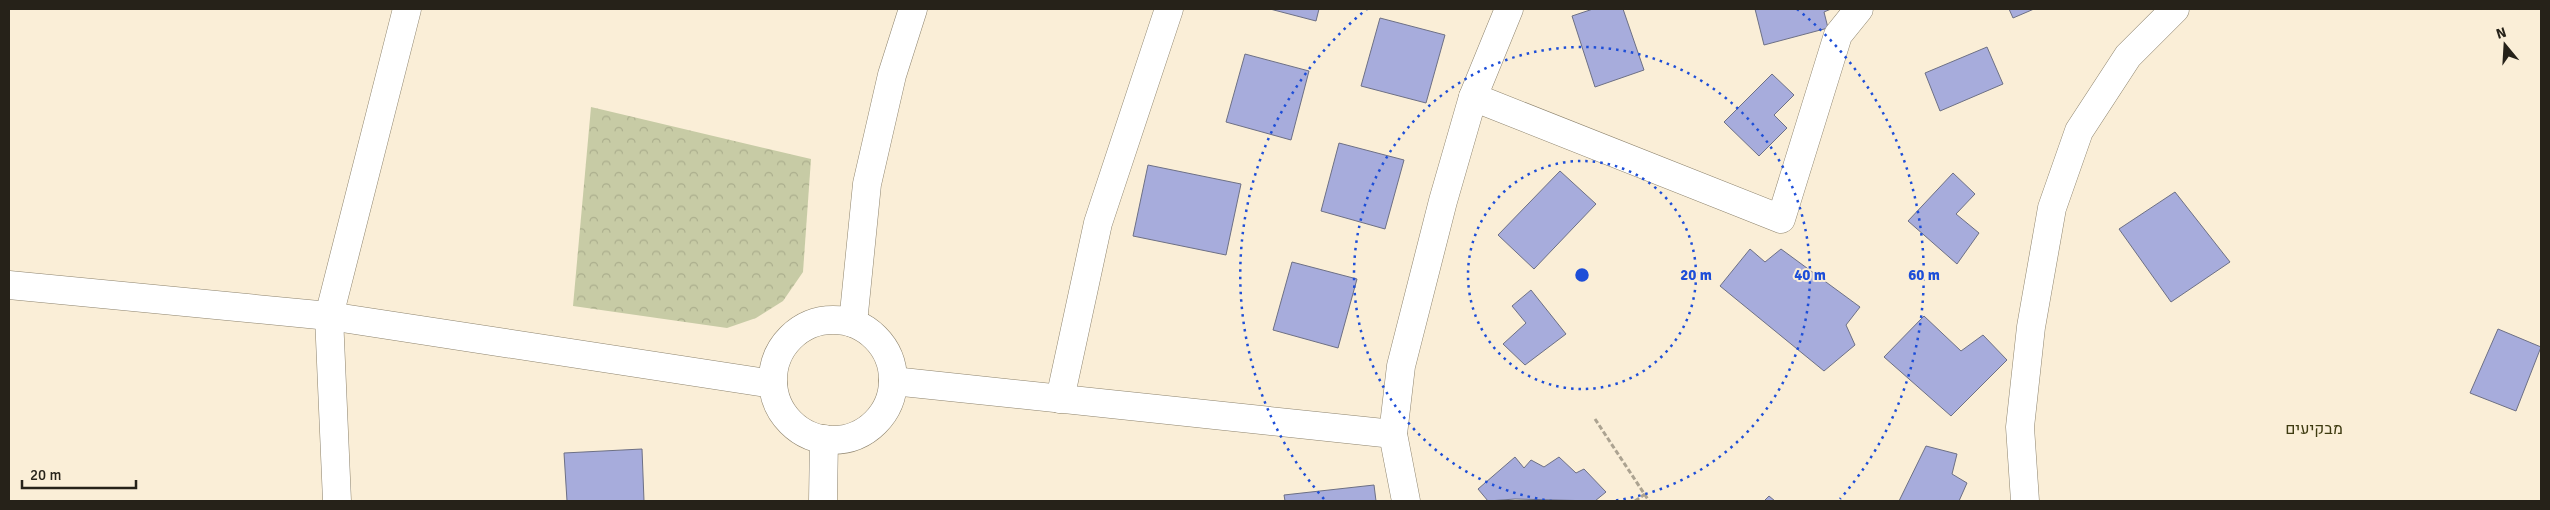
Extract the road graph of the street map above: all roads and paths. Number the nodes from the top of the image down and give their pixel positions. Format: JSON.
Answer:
{"nodes":[{"id":1,"x":407,"y":9,"type":"edge"},
{"id":2,"x":913,"y":9,"type":"edge"},
{"id":3,"x":1169,"y":9,"type":"edge"},
{"id":4,"x":1510,"y":9,"type":"edge"},
{"id":5,"x":1859,"y":9,"type":"edge"},
{"id":6,"x":2175,"y":9,"type":"edge"},
{"id":7,"x":1473,"y":97,"type":"junction"},
{"id":8,"x":9,"y":285,"type":"edge"},
{"id":9,"x":329,"y":316,"type":"junction"},
{"id":10,"x":853,"y":323,"type":"junction"},
{"id":11,"x":893,"y":381,"type":"junction"},
{"id":12,"x":773,"y":384,"type":"junction"},
{"id":13,"x":1060,"y":399,"type":"junction"},
{"id":14,"x":1595,"y":420,"type":"dead end"},
{"id":15,"x":1393,"y":434,"type":"junction"},
{"id":16,"x":824,"y":439,"type":"junction"},
{"id":17,"x":1645,"y":494,"type":"junction"},
{"id":18,"x":337,"y":501,"type":"edge"},
{"id":19,"x":823,"y":501,"type":"edge"},
{"id":20,"x":1406,"y":501,"type":"edge"},
{"id":21,"x":1635,"y":501,"type":"edge"},
{"id":22,"x":1649,"y":501,"type":"edge"},
{"id":23,"x":2025,"y":501,"type":"edge"}],
"edges":[{"from":1,"to":9,"type":"street"},
{"from":2,"to":10,"type":"street"},
{"from":3,"to":13,"type":"street"},
{"from":4,"to":7,"type":"street"},
{"from":5,"to":7,"type":"street"},
{"from":6,"to":23,"type":"street"},
{"from":7,"to":15,"type":"street"},
{"from":8,"to":9,"type":"street"},
{"from":9,"to":12,"type":"street"},
{"from":9,"to":18,"type":"street"},
{"from":10,"to":11,"type":"street"},
{"from":10,"to":12,"type":"street"},
{"from":11,"to":13,"type":"street"},
{"from":11,"to":16,"type":"street"},
{"from":12,"to":16,"type":"street"},
{"from":13,"to":15,"type":"street"},
{"from":14,"to":17,"type":"path"},
{"from":15,"to":20,"type":"street"},
{"from":16,"to":19,"type":"street"},
{"from":17,"to":21,"type":"path"},
{"from":17,"to":22,"type":"path"}]}
